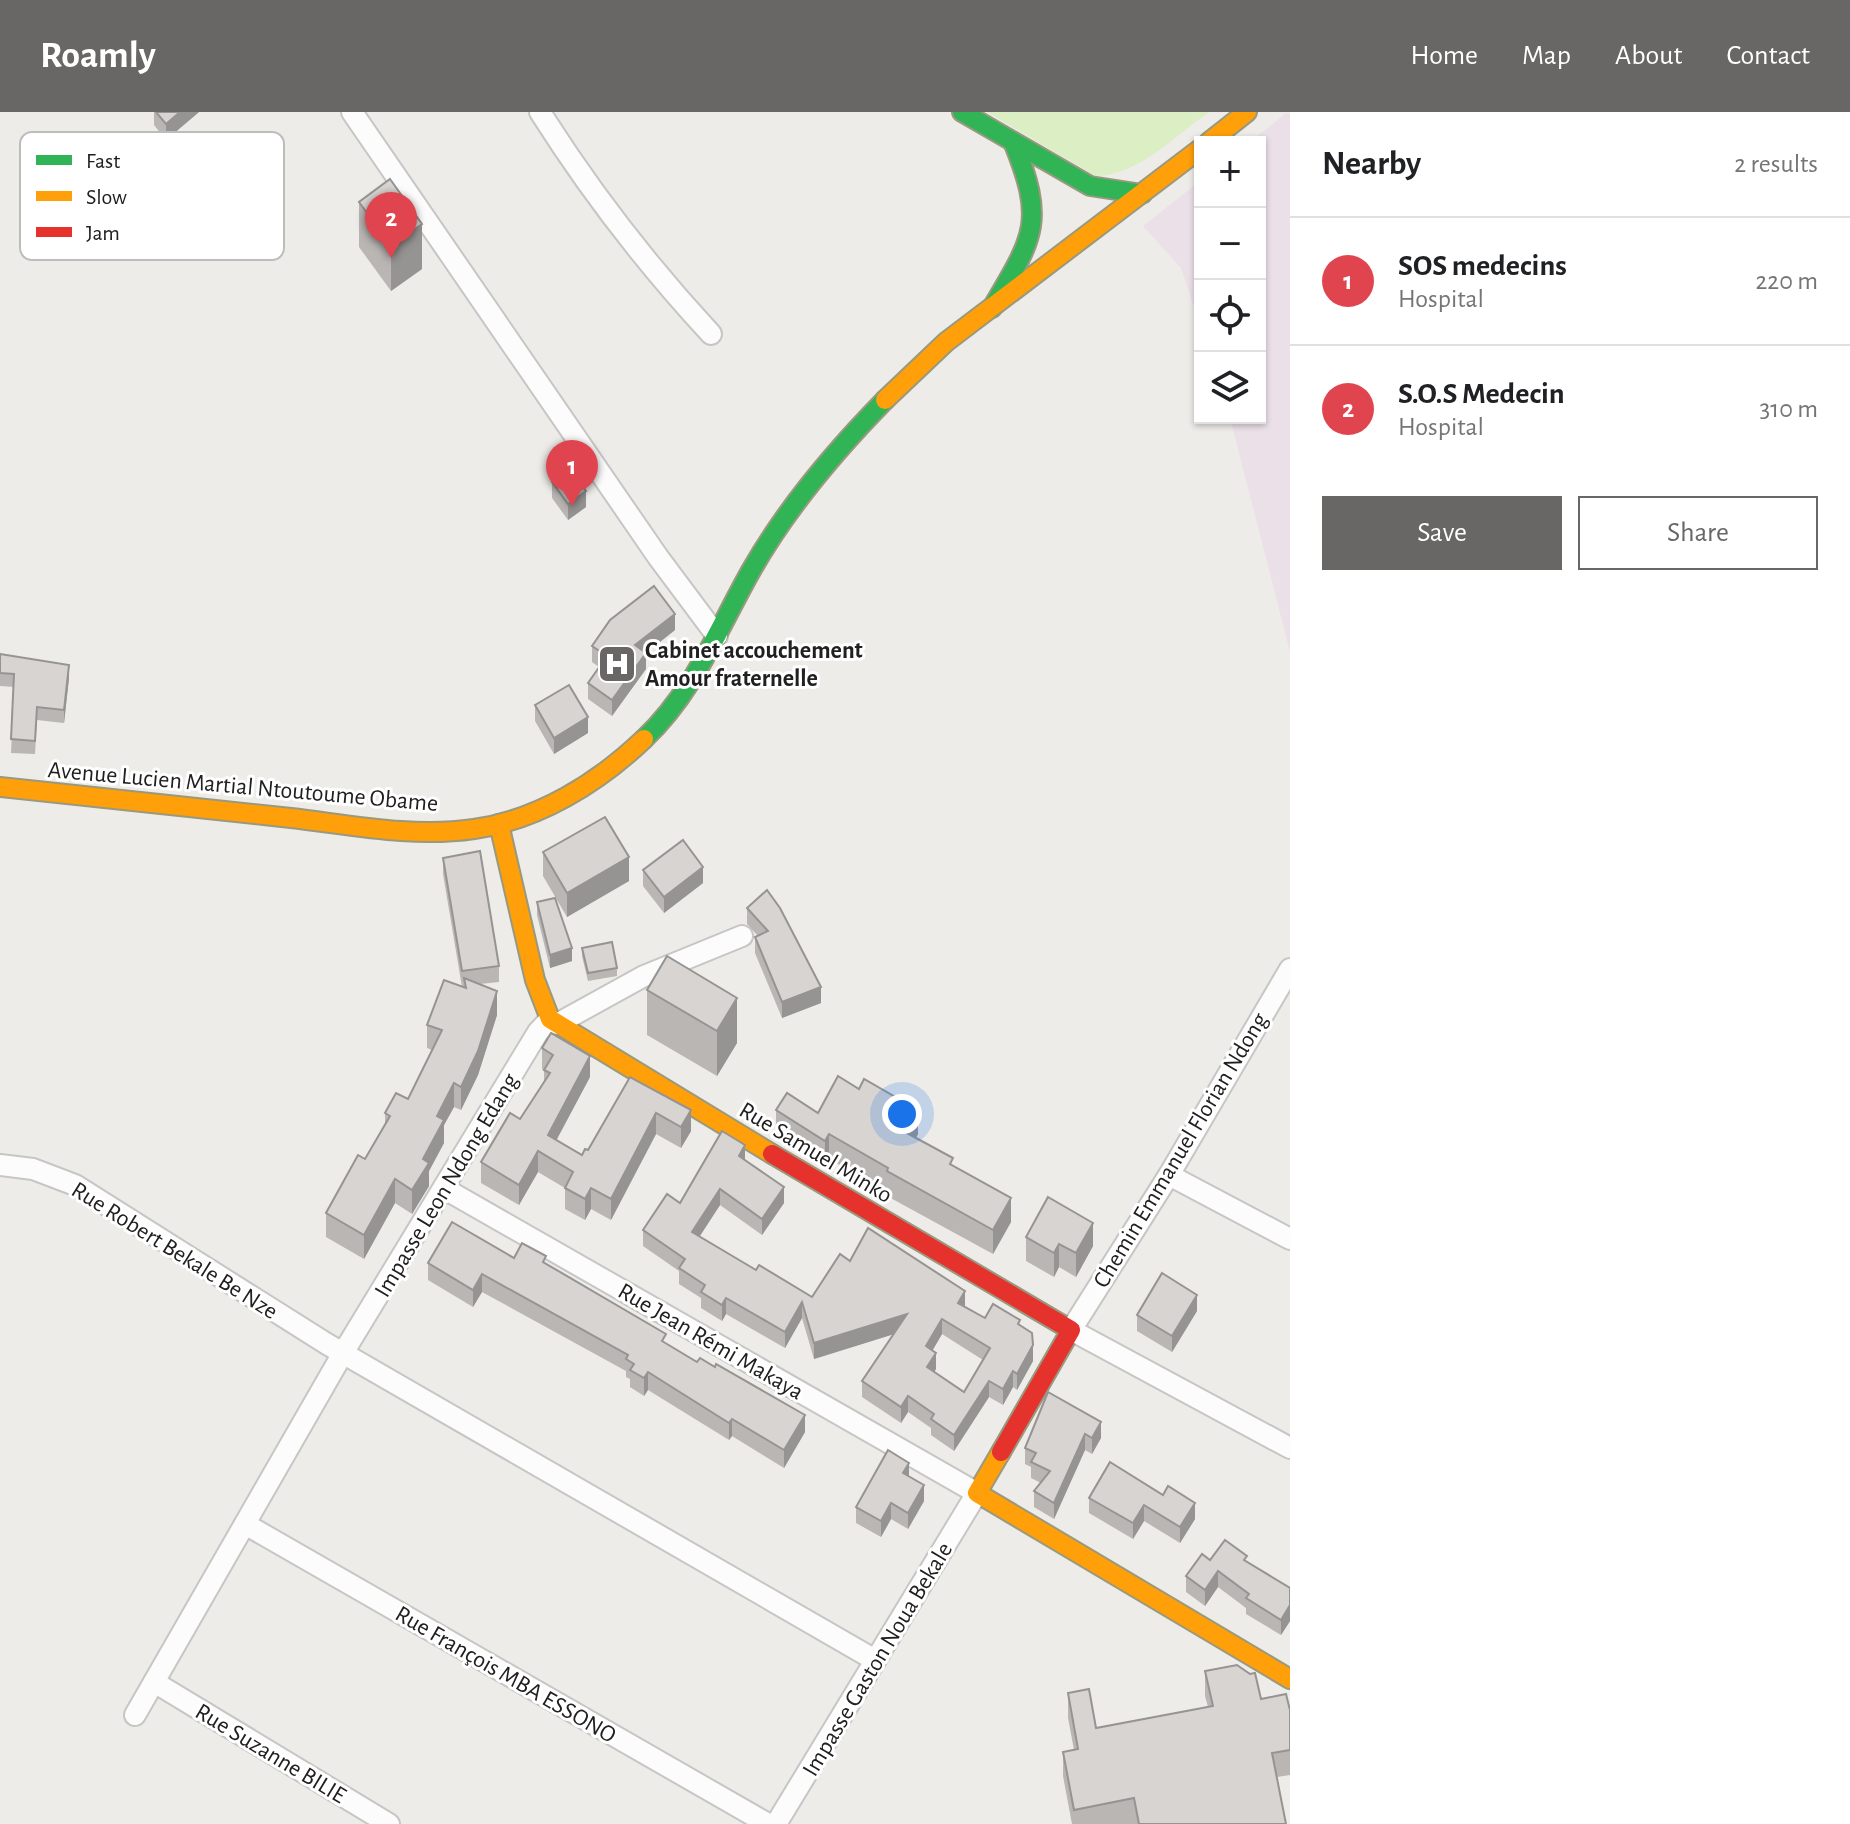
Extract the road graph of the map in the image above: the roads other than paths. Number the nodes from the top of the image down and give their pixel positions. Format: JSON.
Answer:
{"nodes":[{"id":1,"x":352,"y":112,"type":"edge"},
{"id":2,"x":540,"y":112,"type":"edge"},
{"id":3,"x":962,"y":112,"type":"edge"},
{"id":4,"x":1247,"y":112,"type":"edge"},
{"id":5,"x":1217,"y":136,"type":"edge"},
{"id":6,"x":1014,"y":144,"type":"junction"},
{"id":7,"x":1194,"y":154,"type":"edge"},
{"id":8,"x":1142,"y":194,"type":"junction"},
{"id":9,"x":992,"y":308,"type":"junction"},
{"id":10,"x":711,"y":334,"type":"dead end"},
{"id":11,"x":717,"y":636,"type":"junction"},
{"id":12,"x":0,"y":787,"type":"edge"},
{"id":13,"x":499,"y":824,"type":"junction"},
{"id":14,"x":742,"y":936,"type":"dead end"},
{"id":15,"x":1290,"y":969,"type":"edge"},
{"id":16,"x":554,"y":1021,"type":"junction"},
{"id":17,"x":0,"y":1165,"type":"edge"},
{"id":18,"x":1169,"y":1175,"type":"junction"},
{"id":19,"x":445,"y":1189,"type":"junction"},
{"id":20,"x":1290,"y":1239,"type":"edge"},
{"id":21,"x":1071,"y":1330,"type":"junction"},
{"id":22,"x":343,"y":1353,"type":"junction"},
{"id":23,"x":1290,"y":1448,"type":"edge"},
{"id":24,"x":984,"y":1498,"type":"junction"},
{"id":25,"x":245,"y":1524,"type":"junction"},
{"id":26,"x":875,"y":1660,"type":"junction"},
{"id":27,"x":1290,"y":1679,"type":"edge"},
{"id":28,"x":154,"y":1682,"type":"junction"},
{"id":29,"x":135,"y":1715,"type":"dead end"},
{"id":30,"x":389,"y":1824,"type":"edge"},
{"id":31,"x":768,"y":1824,"type":"edge"},
{"id":32,"x":776,"y":1824,"type":"edge"}],
"edges":[{"from":1,"to":11,"type":"street"},
{"from":2,"to":10,"type":"street"},
{"from":3,"to":6,"type":"main road"},
{"from":4,"to":5,"type":"main road"},
{"from":6,"to":8,"type":"main road"},
{"from":6,"to":9,"type":"main road"},
{"from":7,"to":8,"type":"main road","name":"Avenue Lucien Martial Ntoutoume Obame"},
{"from":8,"to":9,"type":"main road","name":"Avenue Lucien Martial Ntoutoume Obame"},
{"from":9,"to":11,"type":"main road","name":"Avenue Lucien Martial Ntoutoume Obame"},
{"from":11,"to":13,"type":"main road","name":"Avenue Lucien Martial Ntoutoume Obame"},
{"from":12,"to":13,"type":"main road","name":"Avenue Lucien Martial Ntoutoume Obame"},
{"from":13,"to":16,"type":"main road"},
{"from":14,"to":16,"type":"street"},
{"from":15,"to":18,"type":"street","name":"Chemin Emmanuel Florian Ndong"},
{"from":16,"to":19,"type":"street","name":"Impasse Leon Ndong Edang"},
{"from":16,"to":21,"type":"main road","name":"Rue Samuel Minko"},
{"from":17,"to":22,"type":"street","name":"Rue Robert Bekale Be Nze"},
{"from":18,"to":20,"type":"street"},
{"from":18,"to":21,"type":"street","name":"Chemin Emmanuel Florian Ndong"},
{"from":19,"to":22,"type":"street","name":"Impasse Leon Ndong Edang"},
{"from":19,"to":24,"type":"street","name":"Rue Jean Rémi Makaya"},
{"from":21,"to":23,"type":"street"},
{"from":21,"to":24,"type":"main road"},
{"from":22,"to":25,"type":"street","name":"Impasse Leon Ndong Edang"},
{"from":22,"to":26,"type":"street","name":"Rue Robert Bekale Be Nze"},
{"from":24,"to":26,"type":"street","name":"Impasse Gaston Noua Bekale"},
{"from":24,"to":27,"type":"main road"},
{"from":25,"to":28,"type":"street","name":"Impasse Leon Ndong Edang"},
{"from":25,"to":31,"type":"street","name":"Rue François MBA ESSONO"},
{"from":26,"to":32,"type":"street","name":"Impasse Gaston Noua Bekale"},
{"from":28,"to":29,"type":"street","name":"Impasse Leon Ndong Edang"},
{"from":28,"to":30,"type":"street","name":"Rue Suzanne BILIE"}]}
